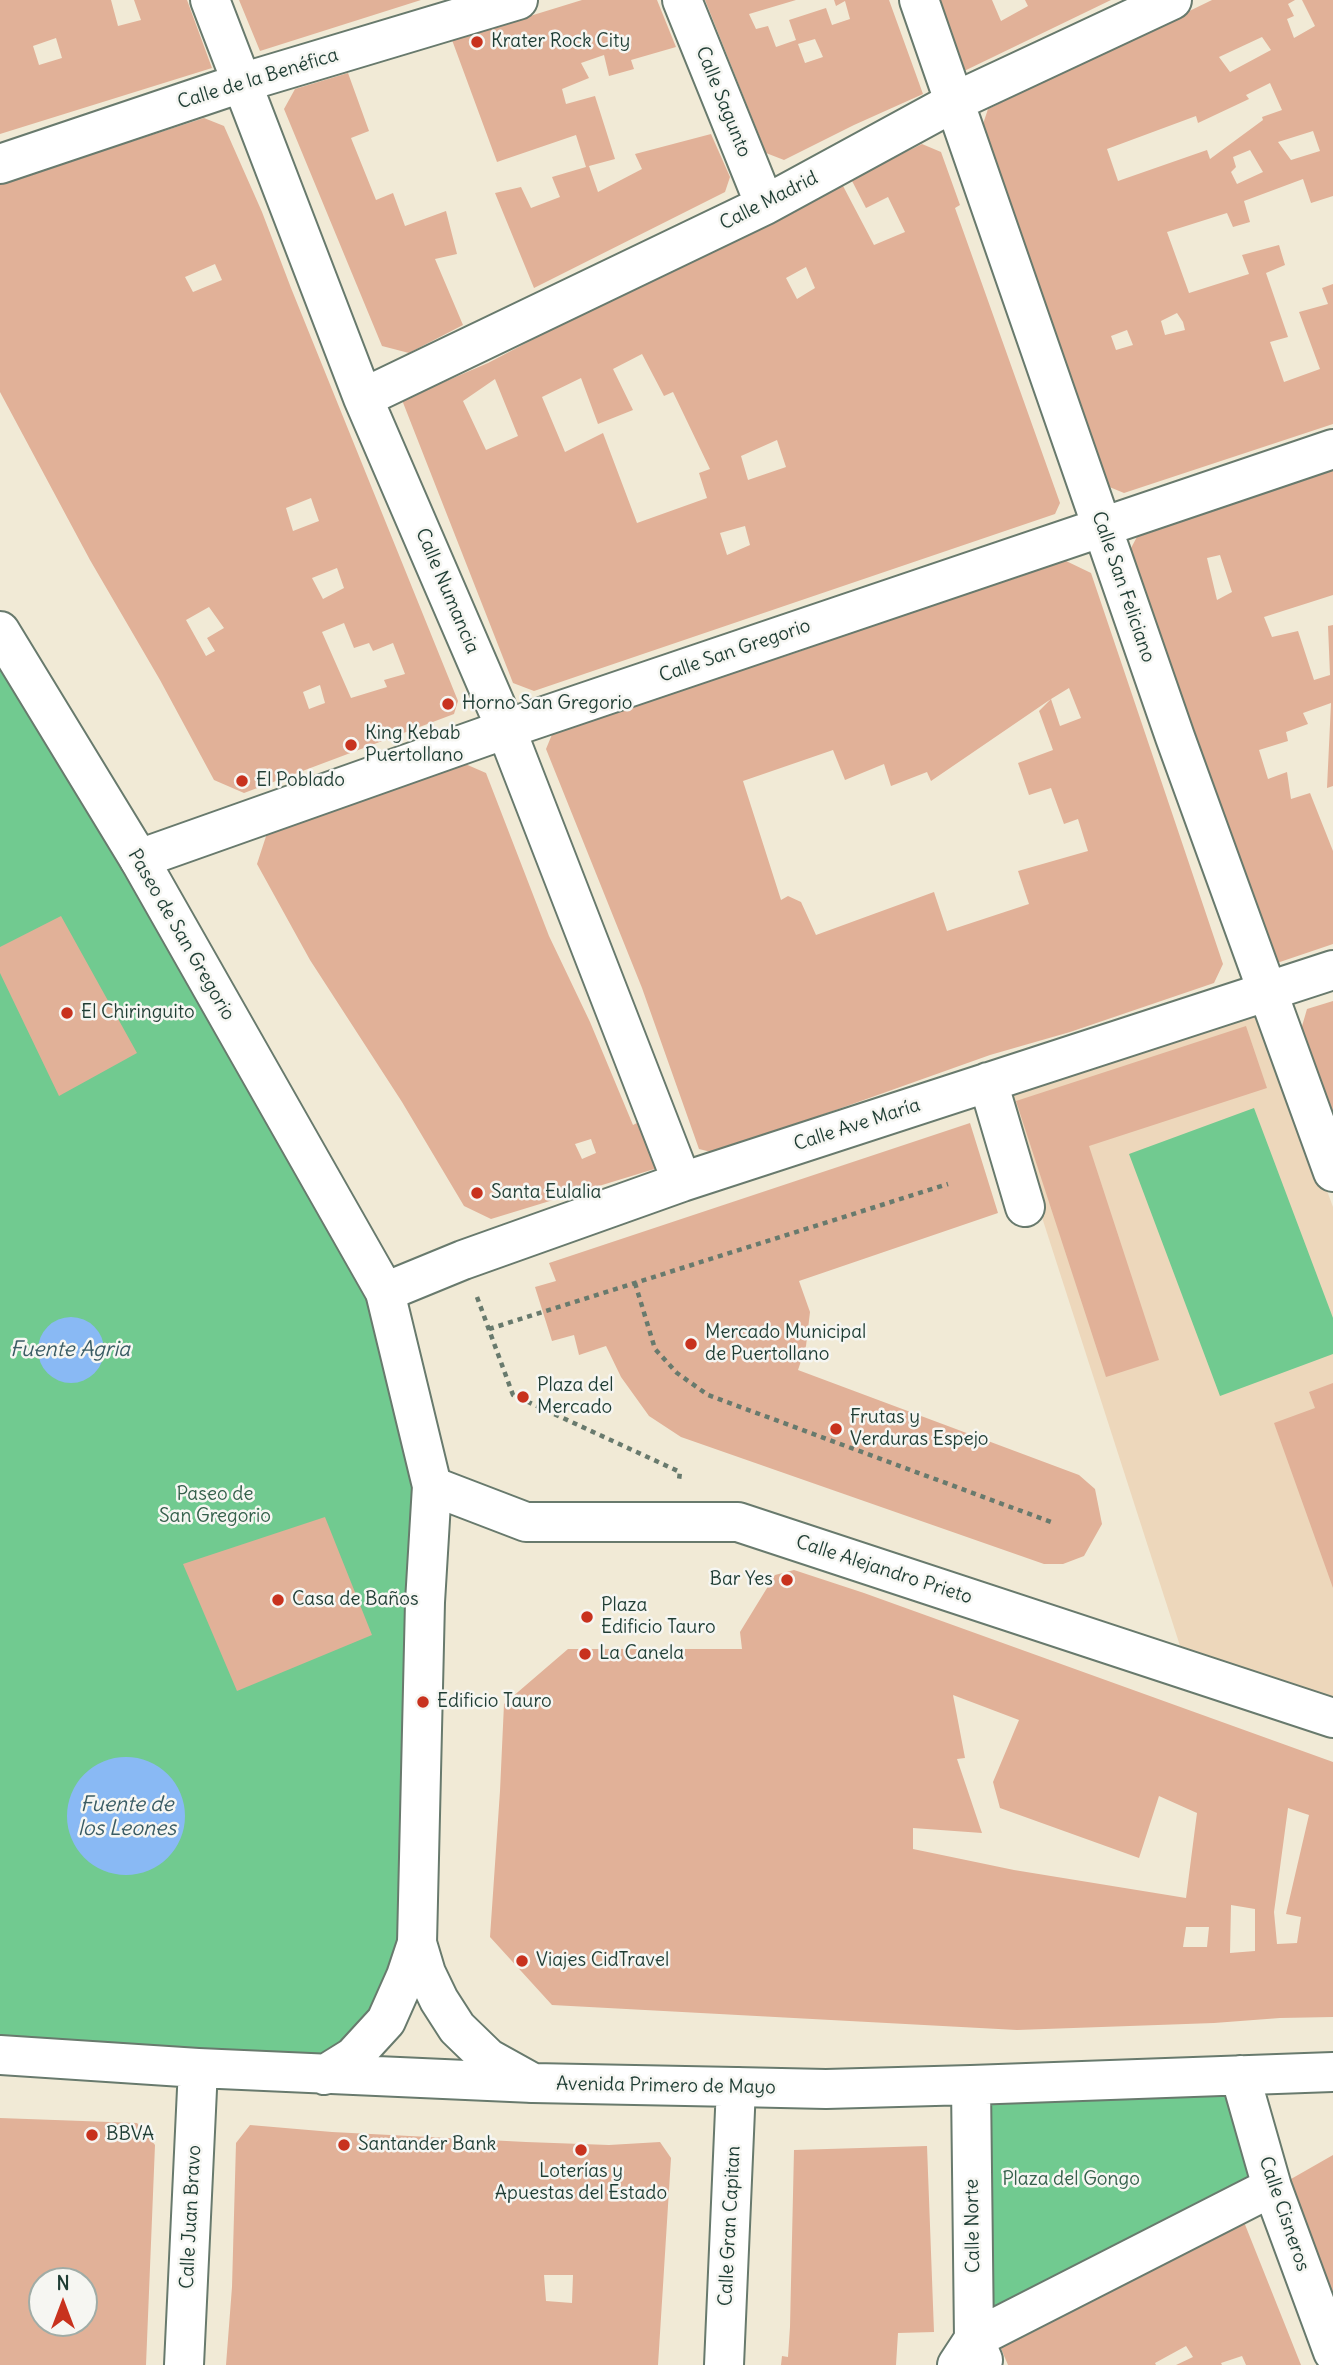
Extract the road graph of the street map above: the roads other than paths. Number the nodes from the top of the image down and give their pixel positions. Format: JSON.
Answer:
{"nodes":[{"id":1,"x":210,"y":0,"type":"edge"},
{"id":2,"x":518,"y":0,"type":"edge"},
{"id":3,"x":681,"y":0,"type":"edge"},
{"id":4,"x":919,"y":0,"type":"edge"},
{"id":5,"x":1172,"y":0,"type":"edge"},
{"id":6,"x":241,"y":83,"type":"junction"},
{"id":7,"x":956,"y":102,"type":"junction"},
{"id":8,"x":0,"y":164,"type":"edge"},
{"id":9,"x":765,"y":205,"type":"junction"},
{"id":10,"x":363,"y":398,"type":"junction"},
{"id":11,"x":1333,"y":449,"type":"edge"},
{"id":12,"x":1102,"y":527,"type":"junction"},
{"id":13,"x":0,"y":631,"type":"edge"},
{"id":14,"x":506,"y":729,"type":"junction"},
{"id":15,"x":139,"y":859,"type":"junction"},
{"id":16,"x":1333,"y":970,"type":"edge"},
{"id":17,"x":1267,"y":991,"type":"junction"},
{"id":18,"x":988,"y":1082,"type":"junction"},
{"id":19,"x":1333,"y":1172,"type":"edge"},
{"id":20,"x":682,"y":1182,"type":"junction"},
{"id":21,"x":1025,"y":1207,"type":"dead end"},
{"id":22,"x":385,"y":1292,"type":"junction"},
{"id":23,"x":432,"y":1486,"type":"junction"},
{"id":24,"x":1331,"y":1716,"type":"edge"},
{"id":25,"x":416,"y":1943,"type":"junction"},
{"id":26,"x":0,"y":2055,"type":"edge"},
{"id":27,"x":198,"y":2068,"type":"junction"},
{"id":28,"x":1333,"y":2072,"type":"edge"},
{"id":29,"x":324,"y":2075,"type":"junction"},
{"id":30,"x":1240,"y":2075,"type":"junction"},
{"id":31,"x":533,"y":2083,"type":"junction"},
{"id":32,"x":971,"y":2085,"type":"junction"},
{"id":33,"x":736,"y":2087,"type":"junction"},
{"id":34,"x":1272,"y":2187,"type":"junction"},
{"id":35,"x":1333,"y":2352,"type":"edge"},
{"id":36,"x":972,"y":2356,"type":"edge"},
{"id":37,"x":184,"y":2365,"type":"edge"},
{"id":38,"x":724,"y":2365,"type":"edge"}],
"edges":[{"from":1,"to":6,"type":"street","name":"Calle Numancia"},
{"from":2,"to":6,"type":"street","name":"Calle de la Benéfica"},
{"from":3,"to":9,"type":"street","name":"Calle Sagunto"},
{"from":4,"to":7,"type":"street","name":"Calle San Feliciano"},
{"from":5,"to":7,"type":"street","name":"Calle Madrid"},
{"from":6,"to":8,"type":"street","name":"Calle de la Benéfica"},
{"from":6,"to":10,"type":"street","name":"Calle Numancia"},
{"from":7,"to":9,"type":"street","name":"Calle Madrid"},
{"from":7,"to":12,"type":"street","name":"Calle San Feliciano"},
{"from":9,"to":10,"type":"street","name":"Calle Madrid"},
{"from":10,"to":14,"type":"street","name":"Calle Numancia"},
{"from":11,"to":12,"type":"street","name":"Calle San Gregorio"},
{"from":12,"to":14,"type":"street","name":"Calle San Gregorio"},
{"from":12,"to":17,"type":"street","name":"Calle San Feliciano"},
{"from":13,"to":15,"type":"street","name":"Paseo de San Gregorio"},
{"from":14,"to":15,"type":"street","name":"Calle San Gregorio"},
{"from":14,"to":20,"type":"street","name":"Calle Numancia"},
{"from":15,"to":22,"type":"street","name":"Paseo de San Gregorio"},
{"from":16,"to":17,"type":"street","name":"Calle Ave María"},
{"from":17,"to":18,"type":"street","name":"Calle Ave María"},
{"from":17,"to":19,"type":"street","name":"Calle San Feliciano"},
{"from":18,"to":20,"type":"street","name":"Calle Ave María"},
{"from":18,"to":21,"type":"street"},
{"from":20,"to":22,"type":"street","name":"Calle Ave María"},
{"from":22,"to":23,"type":"street","name":"Paseo de San Gregorio"},
{"from":23,"to":24,"type":"street","name":"Calle Alejandro Prieto"},
{"from":23,"to":25,"type":"street","name":"Paseo de San Gregorio"},
{"from":25,"to":29,"type":"street","name":"Paseo de San Gregorio"},
{"from":25,"to":31,"type":"street","name":"Paseo de San Gregorio"},
{"from":26,"to":27,"type":"street","name":"Avenida Primero de Mayo"},
{"from":27,"to":29,"type":"street","name":"Avenida Primero de Mayo"},
{"from":27,"to":37,"type":"street","name":"Calle Juan Bravo"},
{"from":28,"to":30,"type":"street","name":"Avenida Primero de Mayo"},
{"from":29,"to":31,"type":"street","name":"Avenida Primero de Mayo"},
{"from":30,"to":32,"type":"street","name":"Avenida Primero de Mayo"},
{"from":30,"to":34,"type":"street","name":"Calle Cisneros"},
{"from":31,"to":33,"type":"street","name":"Avenida Primero de Mayo"},
{"from":32,"to":33,"type":"street","name":"Avenida Primero de Mayo"},
{"from":32,"to":36,"type":"street","name":"Calle Norte"},
{"from":33,"to":38,"type":"street","name":"Calle Gran Capitan"},
{"from":34,"to":35,"type":"street","name":"Calle Cisneros"},
{"from":34,"to":36,"type":"street"}]}
